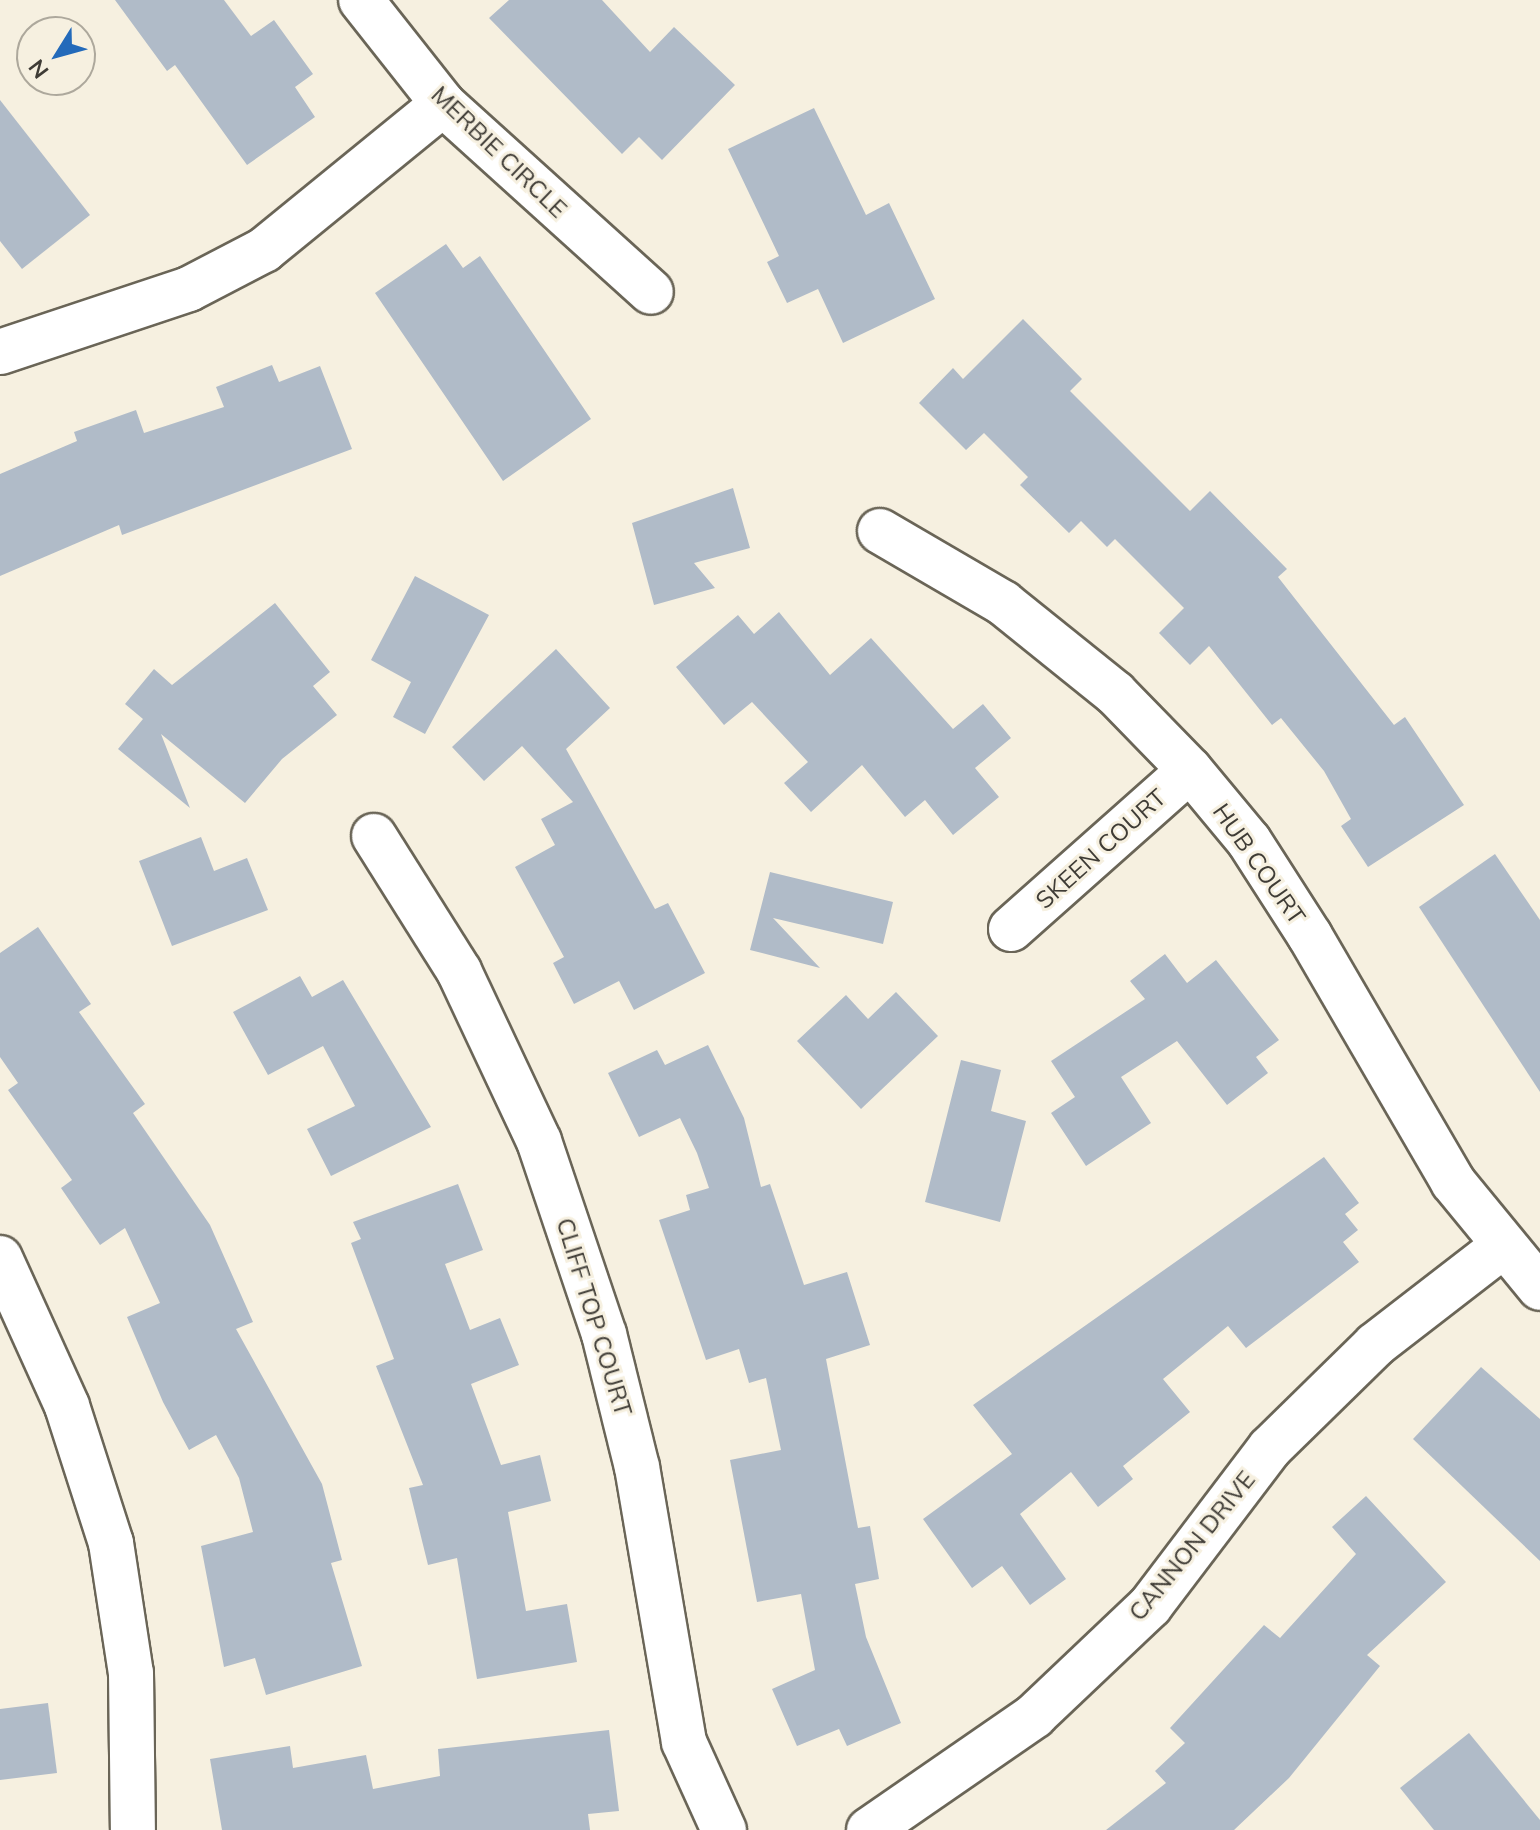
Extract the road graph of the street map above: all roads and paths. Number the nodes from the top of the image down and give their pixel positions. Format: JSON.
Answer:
{"nodes":[{"id":1,"x":361,"y":0,"type":"edge"},
{"id":2,"x":443,"y":104,"type":"junction"},
{"id":3,"x":651,"y":292,"type":"dead end"},
{"id":4,"x":0,"y":352,"type":"edge"},
{"id":5,"x":880,"y":531,"type":"dead end"},
{"id":6,"x":1190,"y":770,"type":"junction"},
{"id":7,"x":374,"y":836,"type":"dead end"},
{"id":8,"x":1011,"y":929,"type":"dead end"},
{"id":9,"x":1502,"y":1247,"type":"junction"},
{"id":10,"x":0,"y":1258,"type":"edge"},
{"id":11,"x":1540,"y":1288,"type":"edge"},
{"id":12,"x":133,"y":1830,"type":"edge"},
{"id":13,"x":724,"y":1830,"type":"edge"},
{"id":14,"x":869,"y":1830,"type":"edge"}],
"edges":[{"from":1,"to":2,"type":"street","name":"MERBIE CIRCLE"},
{"from":2,"to":3,"type":"street","name":"MERBIE CIRCLE"},
{"from":2,"to":4,"type":"street"},
{"from":5,"to":6,"type":"street","name":"HUB COURT"},
{"from":6,"to":8,"type":"street","name":"SKEEN COURT"},
{"from":6,"to":9,"type":"street","name":"HUB COURT"},
{"from":7,"to":13,"type":"street","name":"CLIFF TOP COURT"},
{"from":9,"to":11,"type":"street","name":"HUB COURT"},
{"from":9,"to":14,"type":"street","name":"CANNON DRIVE"},
{"from":10,"to":12,"type":"street"}]}
